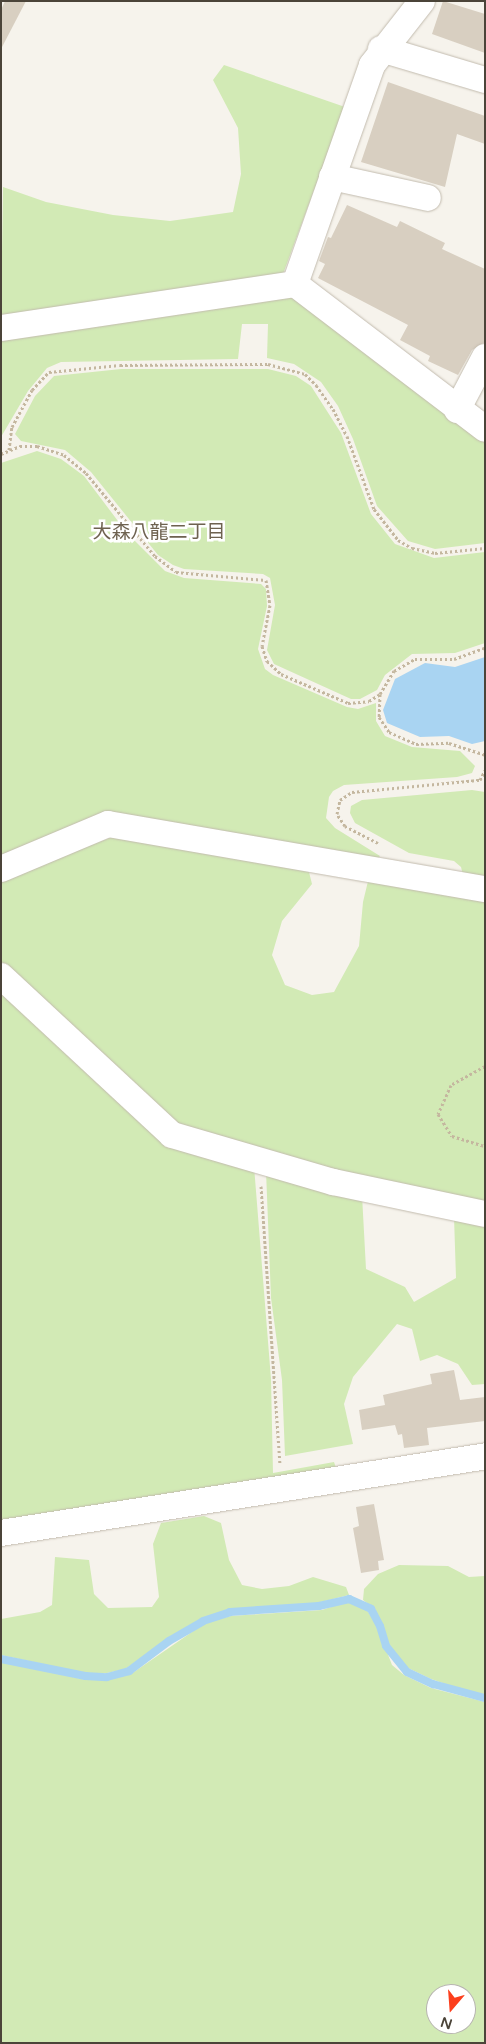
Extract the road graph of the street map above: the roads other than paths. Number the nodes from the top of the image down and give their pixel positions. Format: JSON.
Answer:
{"nodes":[{"id":1,"x":422,"y":1,"type":"edge"},
{"id":2,"x":381,"y":49,"type":"junction"},
{"id":3,"x":485,"y":80,"type":"edge"},
{"id":4,"x":332,"y":177,"type":"junction"},
{"id":5,"x":428,"y":198,"type":"dead end"},
{"id":6,"x":295,"y":284,"type":"junction"},
{"id":7,"x":1,"y":328,"type":"edge"},
{"id":8,"x":485,"y":357,"type":"edge"},
{"id":9,"x":457,"y":410,"type":"junction"},
{"id":10,"x":485,"y":429,"type":"edge"},
{"id":11,"x":1,"y":869,"type":"edge"},
{"id":12,"x":485,"y":889,"type":"edge"},
{"id":13,"x":1,"y":976,"type":"edge"},
{"id":14,"x":485,"y":1214,"type":"edge"},
{"id":15,"x":485,"y":1456,"type":"edge"},
{"id":16,"x":1,"y":1533,"type":"edge"}],
"edges":[{"from":1,"to":2,"type":"street"},
{"from":2,"to":3,"type":"street"},
{"from":2,"to":4,"type":"street"},
{"from":4,"to":5,"type":"street"},
{"from":4,"to":6,"type":"street"},
{"from":6,"to":7,"type":"street"},
{"from":6,"to":9,"type":"street"},
{"from":8,"to":9,"type":"street"},
{"from":9,"to":10,"type":"street"},
{"from":11,"to":12,"type":"street"},
{"from":13,"to":14,"type":"street"},
{"from":15,"to":16,"type":"street"}]}
